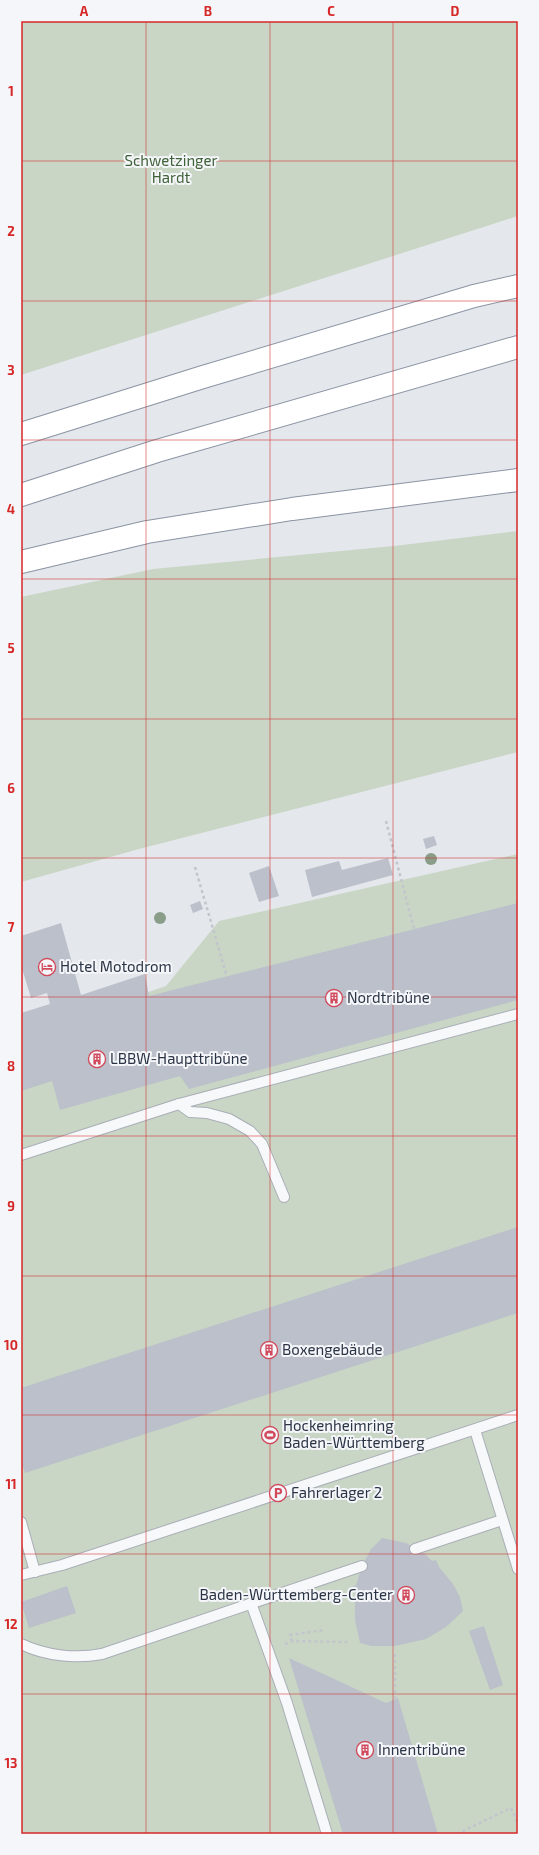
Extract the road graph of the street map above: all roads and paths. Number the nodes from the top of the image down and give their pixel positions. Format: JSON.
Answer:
{"nodes":[{"id":1,"x":518,"y":277,"type":"edge"},
{"id":2,"x":518,"y":286,"type":"edge"},
{"id":3,"x":474,"y":296,"type":"junction"},
{"id":4,"x":518,"y":347,"type":"edge"},
{"id":5,"x":21,"y":434,"type":"edge"},
{"id":6,"x":518,"y":480,"type":"edge"},
{"id":7,"x":21,"y":495,"type":"edge"},
{"id":8,"x":21,"y":562,"type":"edge"},
{"id":9,"x":386,"y":821,"type":"dead end"},
{"id":10,"x":195,"y":867,"type":"dead end"},
{"id":11,"x":414,"y":929,"type":"dead end"},
{"id":12,"x":227,"y":976,"type":"dead end"},
{"id":13,"x":518,"y":1014,"type":"edge"},
{"id":14,"x":179,"y":1104,"type":"junction"},
{"id":15,"x":21,"y":1155,"type":"edge"},
{"id":16,"x":284,"y":1197,"type":"dead end"},
{"id":17,"x":518,"y":1415,"type":"edge"},
{"id":18,"x":475,"y":1430,"type":"junction"},
{"id":19,"x":502,"y":1520,"type":"junction"},
{"id":20,"x":21,"y":1522,"type":"edge"},
{"id":21,"x":415,"y":1548,"type":"dead end"},
{"id":22,"x":362,"y":1566,"type":"dead end"},
{"id":23,"x":518,"y":1569,"type":"edge"},
{"id":24,"x":35,"y":1572,"type":"junction"},
{"id":25,"x":21,"y":1575,"type":"edge"},
{"id":26,"x":251,"y":1603,"type":"junction"},
{"id":27,"x":324,"y":1630,"type":"dead end"},
{"id":28,"x":292,"y":1641,"type":"dead end"},
{"id":29,"x":21,"y":1644,"type":"edge"},
{"id":30,"x":395,"y":1652,"type":"dead end"},
{"id":31,"x":395,"y":1699,"type":"dead end"},
{"id":32,"x":518,"y":1824,"type":"edge"},
{"id":33,"x":327,"y":1834,"type":"edge"},
{"id":34,"x":457,"y":1834,"type":"edge"}],
"edges":[{"from":1,"to":3,"type":"highway"},
{"from":2,"to":3,"type":"highway"},
{"from":3,"to":5,"type":"highway"},
{"from":4,"to":7,"type":"highway"},
{"from":6,"to":8,"type":"highway"},
{"from":9,"to":11,"type":"path"},
{"from":10,"to":12,"type":"path"},
{"from":13,"to":14,"type":"lane"},
{"from":14,"to":15,"type":"lane"},
{"from":14,"to":16,"type":"lane"},
{"from":17,"to":18,"type":"lane"},
{"from":18,"to":19,"type":"lane"},
{"from":18,"to":24,"type":"lane"},
{"from":19,"to":21,"type":"lane"},
{"from":19,"to":23,"type":"lane"},
{"from":20,"to":24,"type":"lane"},
{"from":22,"to":26,"type":"lane"},
{"from":24,"to":25,"type":"lane"},
{"from":26,"to":29,"type":"lane"},
{"from":26,"to":33,"type":"lane"},
{"from":27,"to":28,"type":"path"},
{"from":30,"to":31,"type":"path"},
{"from":32,"to":34,"type":"path"}]}
